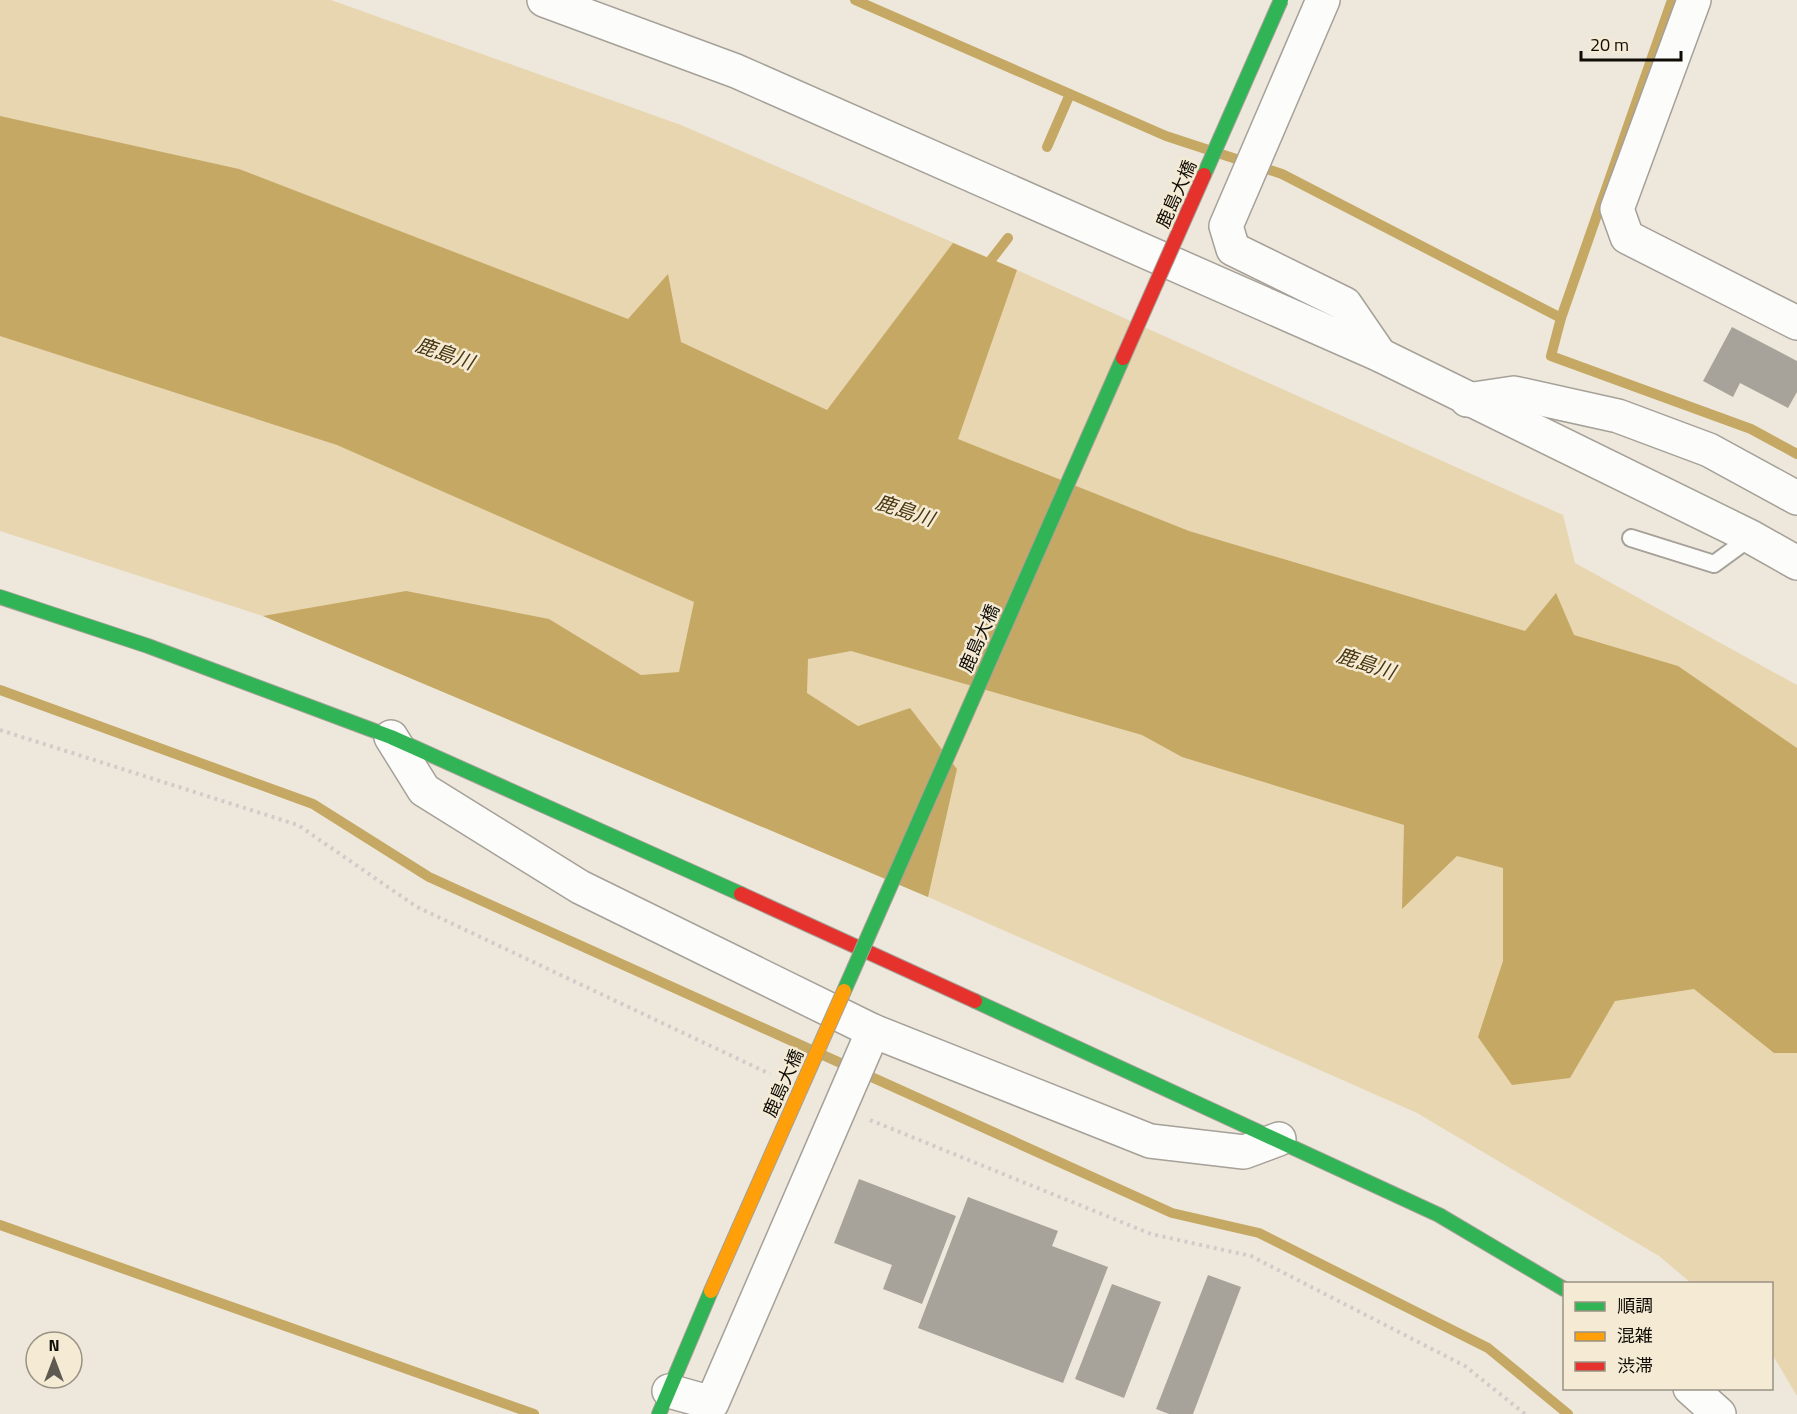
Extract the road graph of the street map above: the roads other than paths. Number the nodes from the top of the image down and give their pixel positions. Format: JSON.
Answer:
{"nodes":[{"id":1,"x":544,"y":0,"type":"edge"},
{"id":2,"x":1281,"y":0,"type":"edge"},
{"id":3,"x":1323,"y":0,"type":"edge"},
{"id":4,"x":1694,"y":0,"type":"edge"},
{"id":5,"x":1797,"y":323,"type":"edge"},
{"id":6,"x":1380,"y":355,"type":"junction"},
{"id":7,"x":1467,"y":399,"type":"junction"},
{"id":8,"x":1797,"y":498,"type":"edge"},
{"id":9,"x":1751,"y":537,"type":"junction"},
{"id":10,"x":1631,"y":538,"type":"dead end"},
{"id":11,"x":1797,"y":563,"type":"edge"},
{"id":12,"x":0,"y":597,"type":"edge"},
{"id":13,"x":391,"y":737,"type":"junction"},
{"id":14,"x":870,"y":1040,"type":"junction"},
{"id":15,"x":1279,"y":1139,"type":"junction"},
{"id":16,"x":1563,"y":1288,"type":"edge"},
{"id":17,"x":1691,"y":1390,"type":"edge"},
{"id":18,"x":664,"y":1402,"type":"edge"},
{"id":19,"x":1719,"y":1414,"type":"edge"}],
"edges":[{"from":1,"to":6,"type":"street"},
{"from":2,"to":18,"type":"street","name":"鹿島大橋","bridge":true},
{"from":3,"to":6,"type":"street"},
{"from":4,"to":5,"type":"street"},
{"from":6,"to":7,"type":"street"},
{"from":7,"to":8,"type":"street"},
{"from":7,"to":9,"type":"street"},
{"from":9,"to":10,"type":"lane"},
{"from":9,"to":11,"type":"street"},
{"from":12,"to":13,"type":"street"},
{"from":13,"to":14,"type":"street"},
{"from":13,"to":15,"type":"street"},
{"from":14,"to":15,"type":"street"},
{"from":14,"to":18,"type":"street"},
{"from":15,"to":16,"type":"street"},
{"from":17,"to":19,"type":"street"}]}
